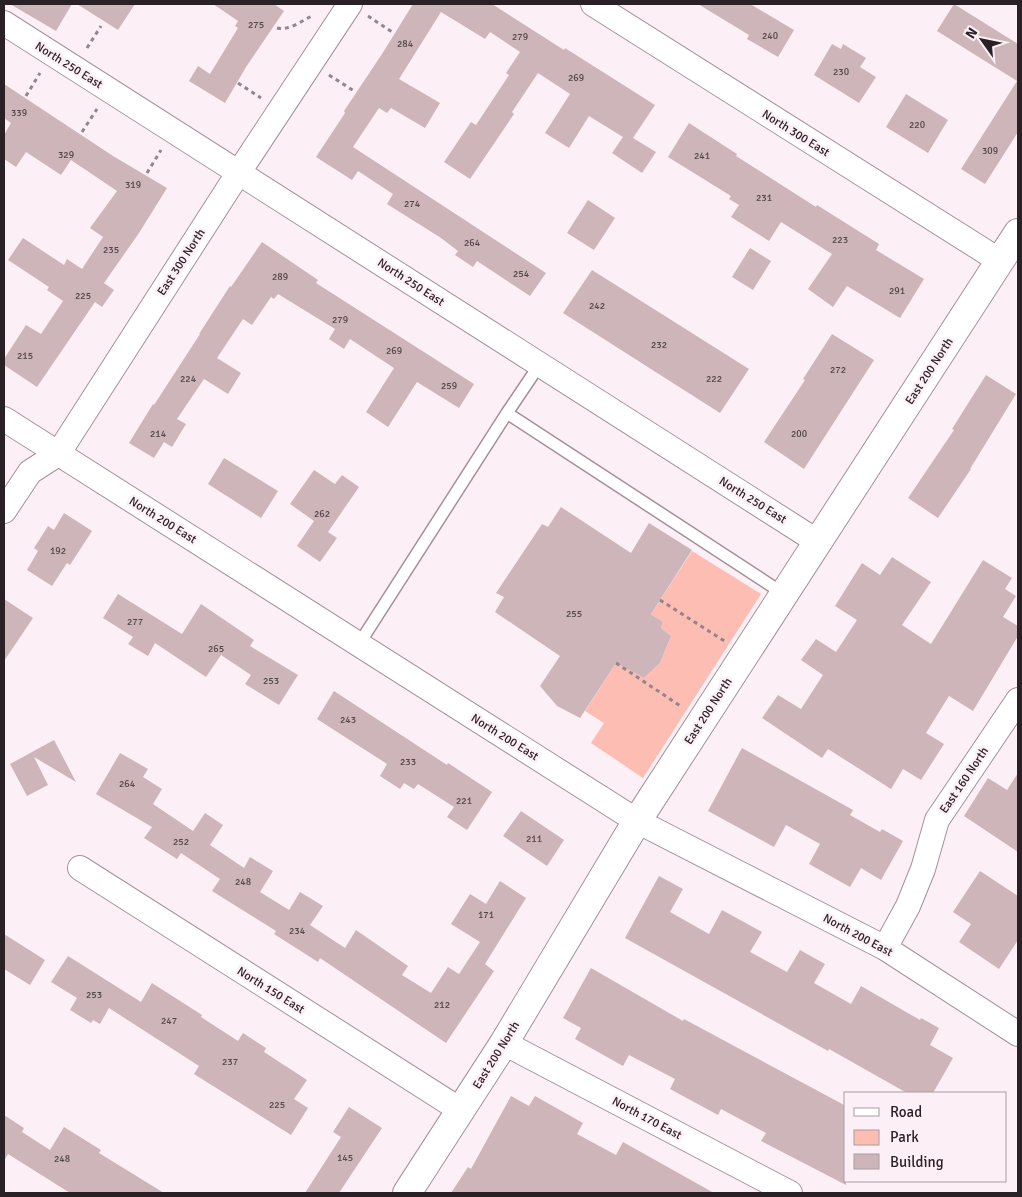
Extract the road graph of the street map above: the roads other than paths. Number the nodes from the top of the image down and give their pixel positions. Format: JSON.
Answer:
{"nodes":[{"id":1,"x":350,"y":4,"type":"edge"},
{"id":2,"x":593,"y":4,"type":"edge"},
{"id":3,"x":4,"y":23,"type":"edge"},
{"id":4,"x":239,"y":172,"type":"junction"},
{"id":5,"x":1013,"y":244,"type":"edge"},
{"id":6,"x":540,"y":364,"type":"junction"},
{"id":7,"x":507,"y":413,"type":"junction"},
{"id":8,"x":4,"y":419,"type":"edge"},
{"id":9,"x":58,"y":454,"type":"junction"},
{"id":10,"x":4,"y":512,"type":"edge"},
{"id":11,"x":818,"y":542,"type":"junction"},
{"id":12,"x":784,"y":594,"type":"junction"},
{"id":13,"x":359,"y":644,"type":"junction"},
{"id":14,"x":1014,"y":714,"type":"edge"},
{"id":15,"x":637,"y":821,"type":"junction"},
{"id":16,"x":80,"y":868,"type":"dead end"},
{"id":17,"x":885,"y":948,"type":"junction"},
{"id":18,"x":1018,"y":1034,"type":"edge"},
{"id":19,"x":504,"y":1044,"type":"junction"},
{"id":20,"x":462,"y":1111,"type":"junction"},
{"id":21,"x":407,"y":1193,"type":"edge"},
{"id":22,"x":790,"y":1193,"type":"edge"}],
"edges":[{"from":1,"to":4,"type":"street","name":"East 300 North"},
{"from":2,"to":5,"type":"street","name":"North 300 East"},
{"from":3,"to":4,"type":"street","name":"North 250 East"},
{"from":4,"to":6,"type":"street","name":"North 250 East"},
{"from":4,"to":9,"type":"street","name":"East 300 North"},
{"from":5,"to":11,"type":"street","name":"East 200 North"},
{"from":6,"to":7,"type":"lane"},
{"from":6,"to":11,"type":"street","name":"North 250 East"},
{"from":7,"to":12,"type":"lane"},
{"from":7,"to":13,"type":"lane"},
{"from":8,"to":9,"type":"street","name":"North 200 East"},
{"from":9,"to":10,"type":"street","name":"East 300 North"},
{"from":9,"to":13,"type":"street","name":"North 200 East"},
{"from":11,"to":12,"type":"street","name":"East 200 North"},
{"from":12,"to":15,"type":"street","name":"East 200 North"},
{"from":13,"to":15,"type":"street","name":"North 200 East"},
{"from":14,"to":17,"type":"street","name":"East 160 North"},
{"from":15,"to":17,"type":"street","name":"North 200 East"},
{"from":15,"to":19,"type":"street","name":"East 200 North"},
{"from":16,"to":20,"type":"street","name":"North 150 East"},
{"from":17,"to":18,"type":"street","name":"North 200 East"},
{"from":19,"to":20,"type":"street","name":"East 200 North"},
{"from":19,"to":22,"type":"street","name":"North 170 East"},
{"from":20,"to":21,"type":"street","name":"East 200 North"}]}
